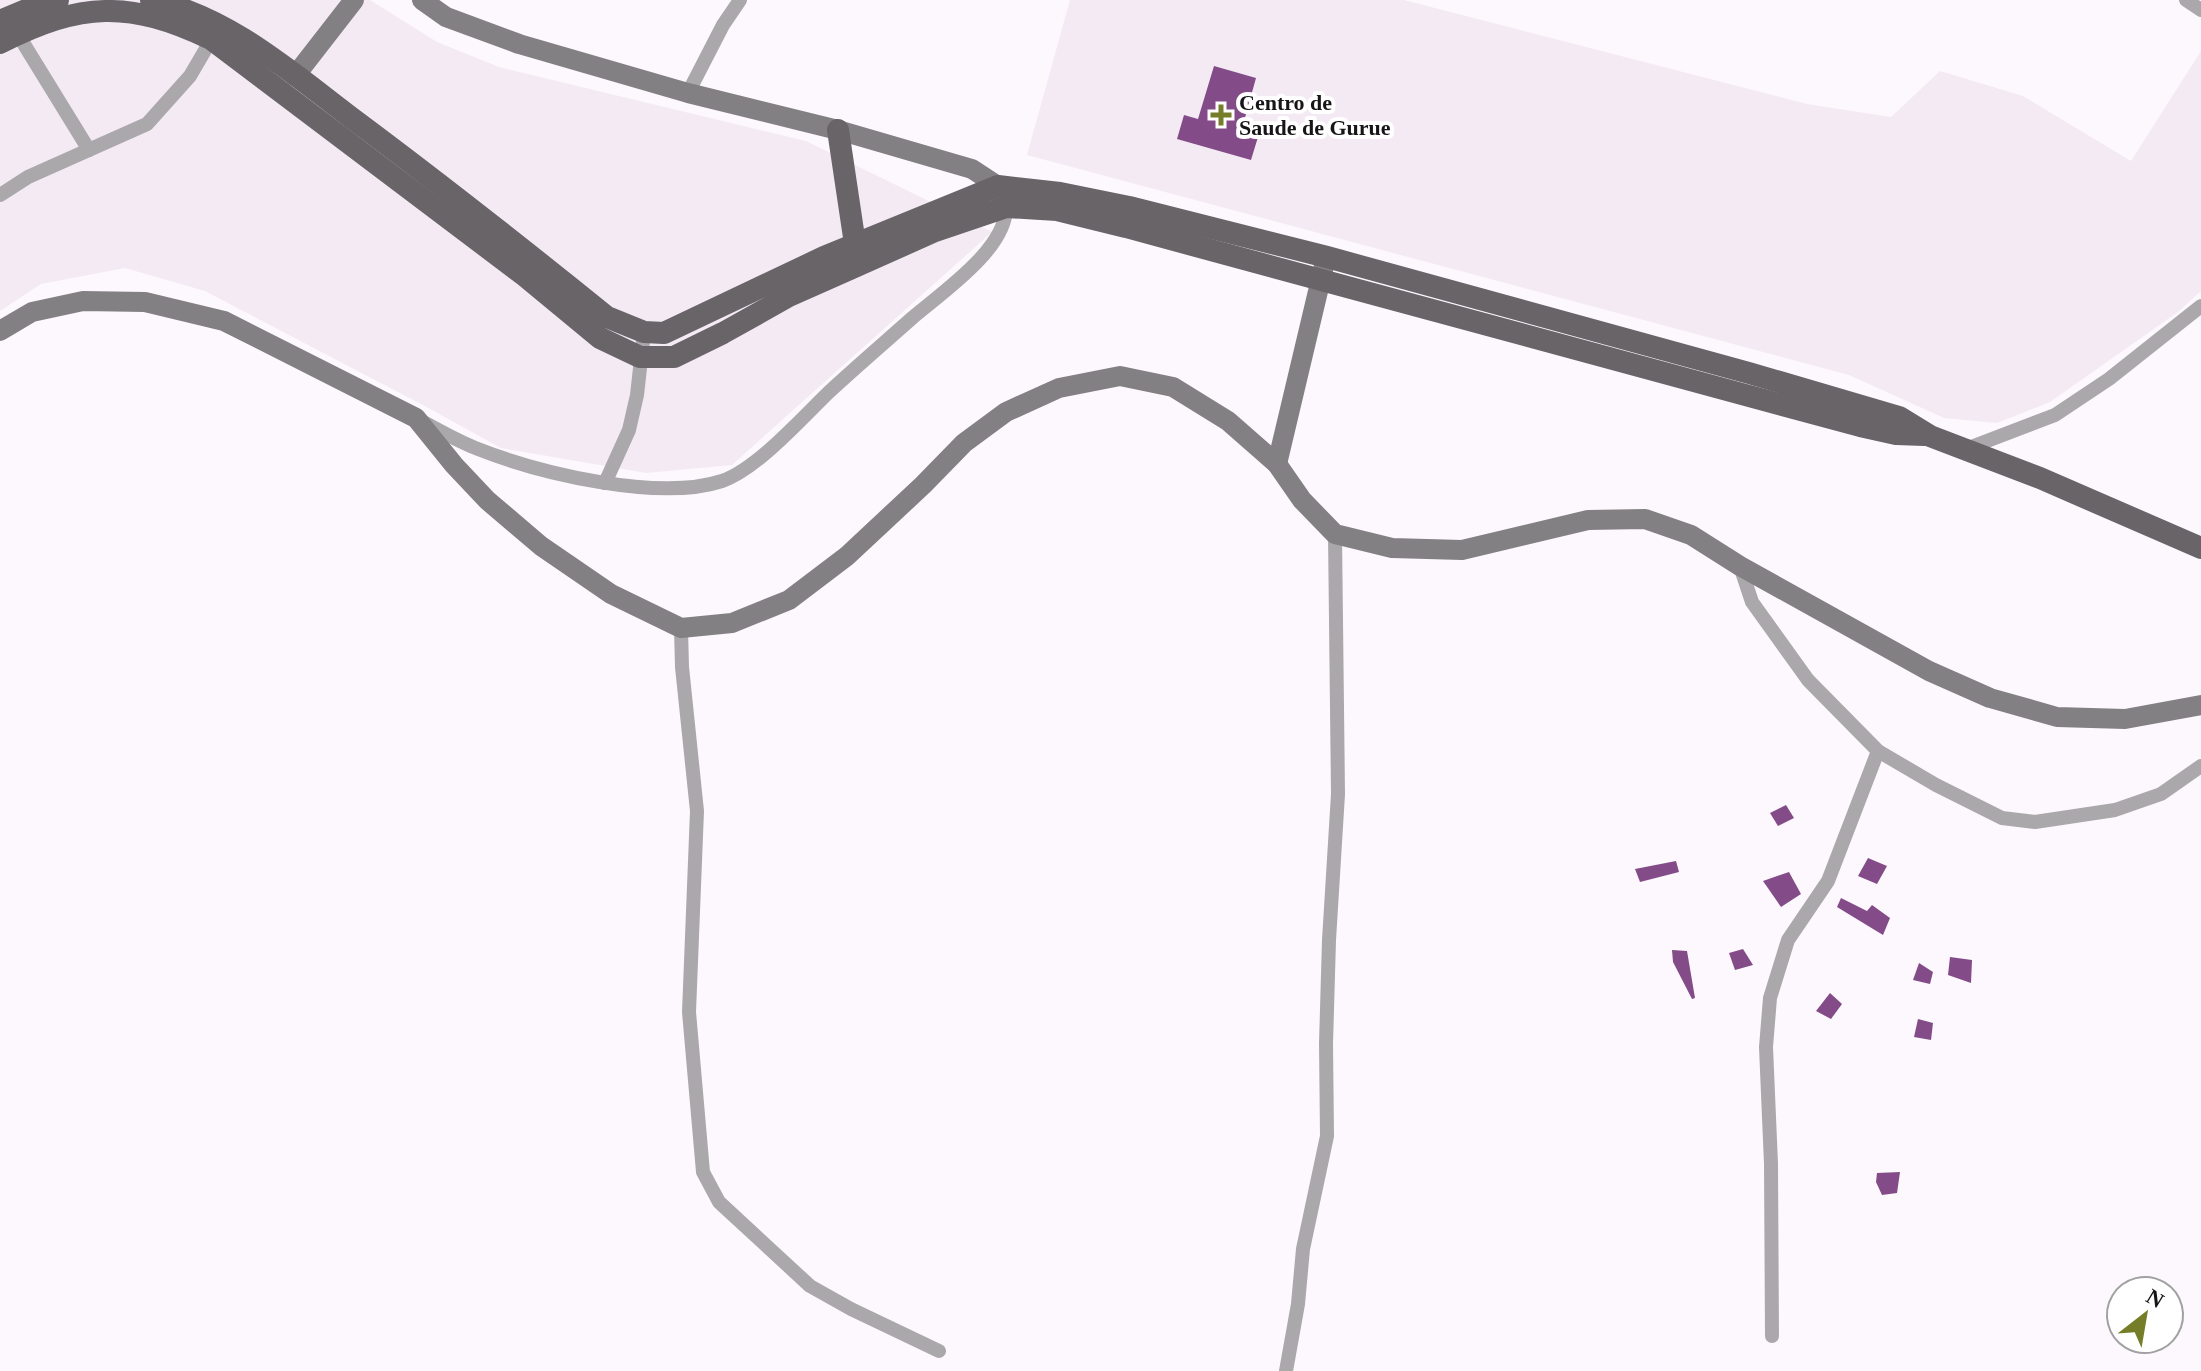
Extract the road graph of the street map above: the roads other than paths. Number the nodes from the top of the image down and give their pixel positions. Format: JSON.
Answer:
{"nodes":[{"id":1,"x":58,"y":0,"type":"edge"},
{"id":2,"x":151,"y":0,"type":"edge"},
{"id":3,"x":354,"y":0,"type":"edge"},
{"id":4,"x":422,"y":0,"type":"edge"},
{"id":5,"x":740,"y":0,"type":"edge"},
{"id":6,"x":2186,"y":0,"type":"edge"},
{"id":7,"x":2201,"y":10,"type":"edge"},
{"id":8,"x":6,"y":29,"type":"edge"},
{"id":9,"x":216,"y":32,"type":"junction"},
{"id":10,"x":295,"y":76,"type":"junction"},
{"id":11,"x":688,"y":93,"type":"junction"},
{"id":12,"x":838,"y":130,"type":"junction"},
{"id":13,"x":89,"y":150,"type":"junction"},
{"id":14,"x":395,"y":164,"type":"junction"},
{"id":15,"x":0,"y":195,"type":"edge"},
{"id":16,"x":1002,"y":196,"type":"junction"},
{"id":17,"x":855,"y":244,"type":"junction"},
{"id":18,"x":1327,"y":257,"type":"junction"},
{"id":19,"x":1321,"y":280,"type":"junction"},
{"id":20,"x":2201,"y":306,"type":"edge"},
{"id":21,"x":0,"y":331,"type":"edge"},
{"id":22,"x":644,"y":332,"type":"junction"},
{"id":23,"x":640,"y":357,"type":"junction"},
{"id":24,"x":416,"y":418,"type":"junction"},
{"id":25,"x":1930,"y":436,"type":"junction"},
{"id":26,"x":1966,"y":449,"type":"junction"},
{"id":27,"x":1277,"y":464,"type":"junction"},
{"id":28,"x":605,"y":483,"type":"junction"},
{"id":29,"x":1335,"y":534,"type":"junction"},
{"id":30,"x":2201,"y":548,"type":"edge"},
{"id":31,"x":1740,"y":566,"type":"junction"},
{"id":32,"x":681,"y":628,"type":"junction"},
{"id":33,"x":2201,"y":705,"type":"edge"},
{"id":34,"x":1878,"y":751,"type":"junction"},
{"id":35,"x":2201,"y":766,"type":"edge"},
{"id":36,"x":1772,"y":1336,"type":"dead end"},
{"id":37,"x":939,"y":1351,"type":"dead end"},
{"id":38,"x":1286,"y":1371,"type":"edge"}],
"edges":[{"from":1,"to":8,"type":"main road"},
{"from":2,"to":9,"type":"main road"},
{"from":3,"to":10,"type":"street"},
{"from":4,"to":11,"type":"street"},
{"from":5,"to":11,"type":"street"},
{"from":6,"to":7,"type":"street"},
{"from":8,"to":9,"type":"main road"},
{"from":8,"to":13,"type":"street"},
{"from":9,"to":10,"type":"main road"},
{"from":9,"to":13,"type":"street"},
{"from":9,"to":14,"type":"main road"},
{"from":10,"to":14,"type":"main road"},
{"from":11,"to":12,"type":"street"},
{"from":12,"to":16,"type":"street"},
{"from":12,"to":17,"type":"main road"},
{"from":13,"to":15,"type":"street"},
{"from":14,"to":22,"type":"main road"},
{"from":14,"to":23,"type":"main road"},
{"from":16,"to":17,"type":"main road"},
{"from":16,"to":18,"type":"main road"},
{"from":16,"to":19,"type":"main road"},
{"from":16,"to":23,"type":"main road"},
{"from":16,"to":28,"type":"street"},
{"from":17,"to":22,"type":"main road"},
{"from":18,"to":19,"type":"street"},
{"from":18,"to":25,"type":"main road"},
{"from":19,"to":25,"type":"main road"},
{"from":19,"to":27,"type":"street"},
{"from":20,"to":26,"type":"street"},
{"from":21,"to":24,"type":"street"},
{"from":22,"to":23,"type":"street"},
{"from":23,"to":28,"type":"street"},
{"from":24,"to":28,"type":"street"},
{"from":24,"to":32,"type":"street"},
{"from":25,"to":26,"type":"main road"},
{"from":26,"to":30,"type":"main road"},
{"from":27,"to":29,"type":"street"},
{"from":27,"to":32,"type":"street"},
{"from":29,"to":31,"type":"street"},
{"from":29,"to":38,"type":"street"},
{"from":31,"to":33,"type":"street"},
{"from":31,"to":34,"type":"street"},
{"from":32,"to":37,"type":"street"},
{"from":34,"to":35,"type":"street"},
{"from":34,"to":36,"type":"street"}]}
